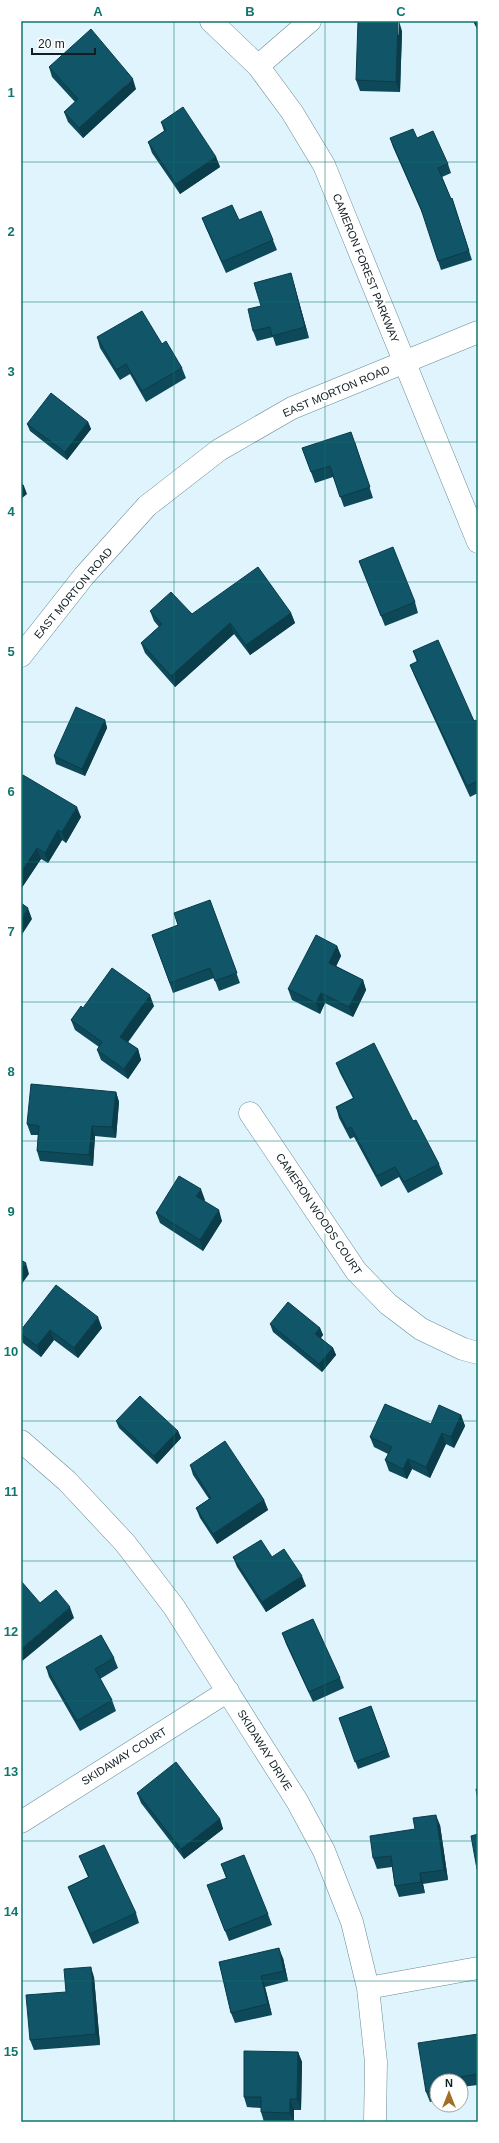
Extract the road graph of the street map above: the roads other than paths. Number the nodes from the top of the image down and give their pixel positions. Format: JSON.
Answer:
{"nodes":[{"id":1,"x":210,"y":21,"type":"edge"},
{"id":2,"x":310,"y":21,"type":"edge"},
{"id":3,"x":258,"y":66,"type":"junction"},
{"id":4,"x":478,"y":332,"type":"edge"},
{"id":5,"x":404,"y":362,"type":"junction"},
{"id":6,"x":478,"y":542,"type":"edge"},
{"id":7,"x":21,"y":656,"type":"edge"},
{"id":8,"x":250,"y":1113,"type":"dead end"},
{"id":9,"x":478,"y":1353,"type":"edge"},
{"id":10,"x":21,"y":1440,"type":"edge"},
{"id":11,"x":228,"y":1691,"type":"junction"},
{"id":12,"x":21,"y":1822,"type":"edge"},
{"id":13,"x":478,"y":1968,"type":"edge"},
{"id":14,"x":368,"y":1988,"type":"junction"},
{"id":15,"x":375,"y":2122,"type":"edge"}],
"edges":[{"from":1,"to":3,"type":"street","name":"CAMERON FOREST PARKWAY"},
{"from":2,"to":3,"type":"street"},
{"from":3,"to":5,"type":"street","name":"CAMERON FOREST PARKWAY"},
{"from":4,"to":5,"type":"street","name":"EAST MORTON ROAD"},
{"from":5,"to":6,"type":"street","name":"CAMERON FOREST PARKWAY"},
{"from":5,"to":7,"type":"street","name":"EAST MORTON ROAD"},
{"from":8,"to":9,"type":"street","name":"CAMERON WOODS COURT"},
{"from":10,"to":11,"type":"street","name":"SKIDAWAY DRIVE"},
{"from":11,"to":12,"type":"street","name":"SKIDAWAY COURT"},
{"from":11,"to":14,"type":"street","name":"SKIDAWAY DRIVE"},
{"from":13,"to":14,"type":"street"},
{"from":14,"to":15,"type":"street","name":"SKIDAWAY DRIVE"}]}
